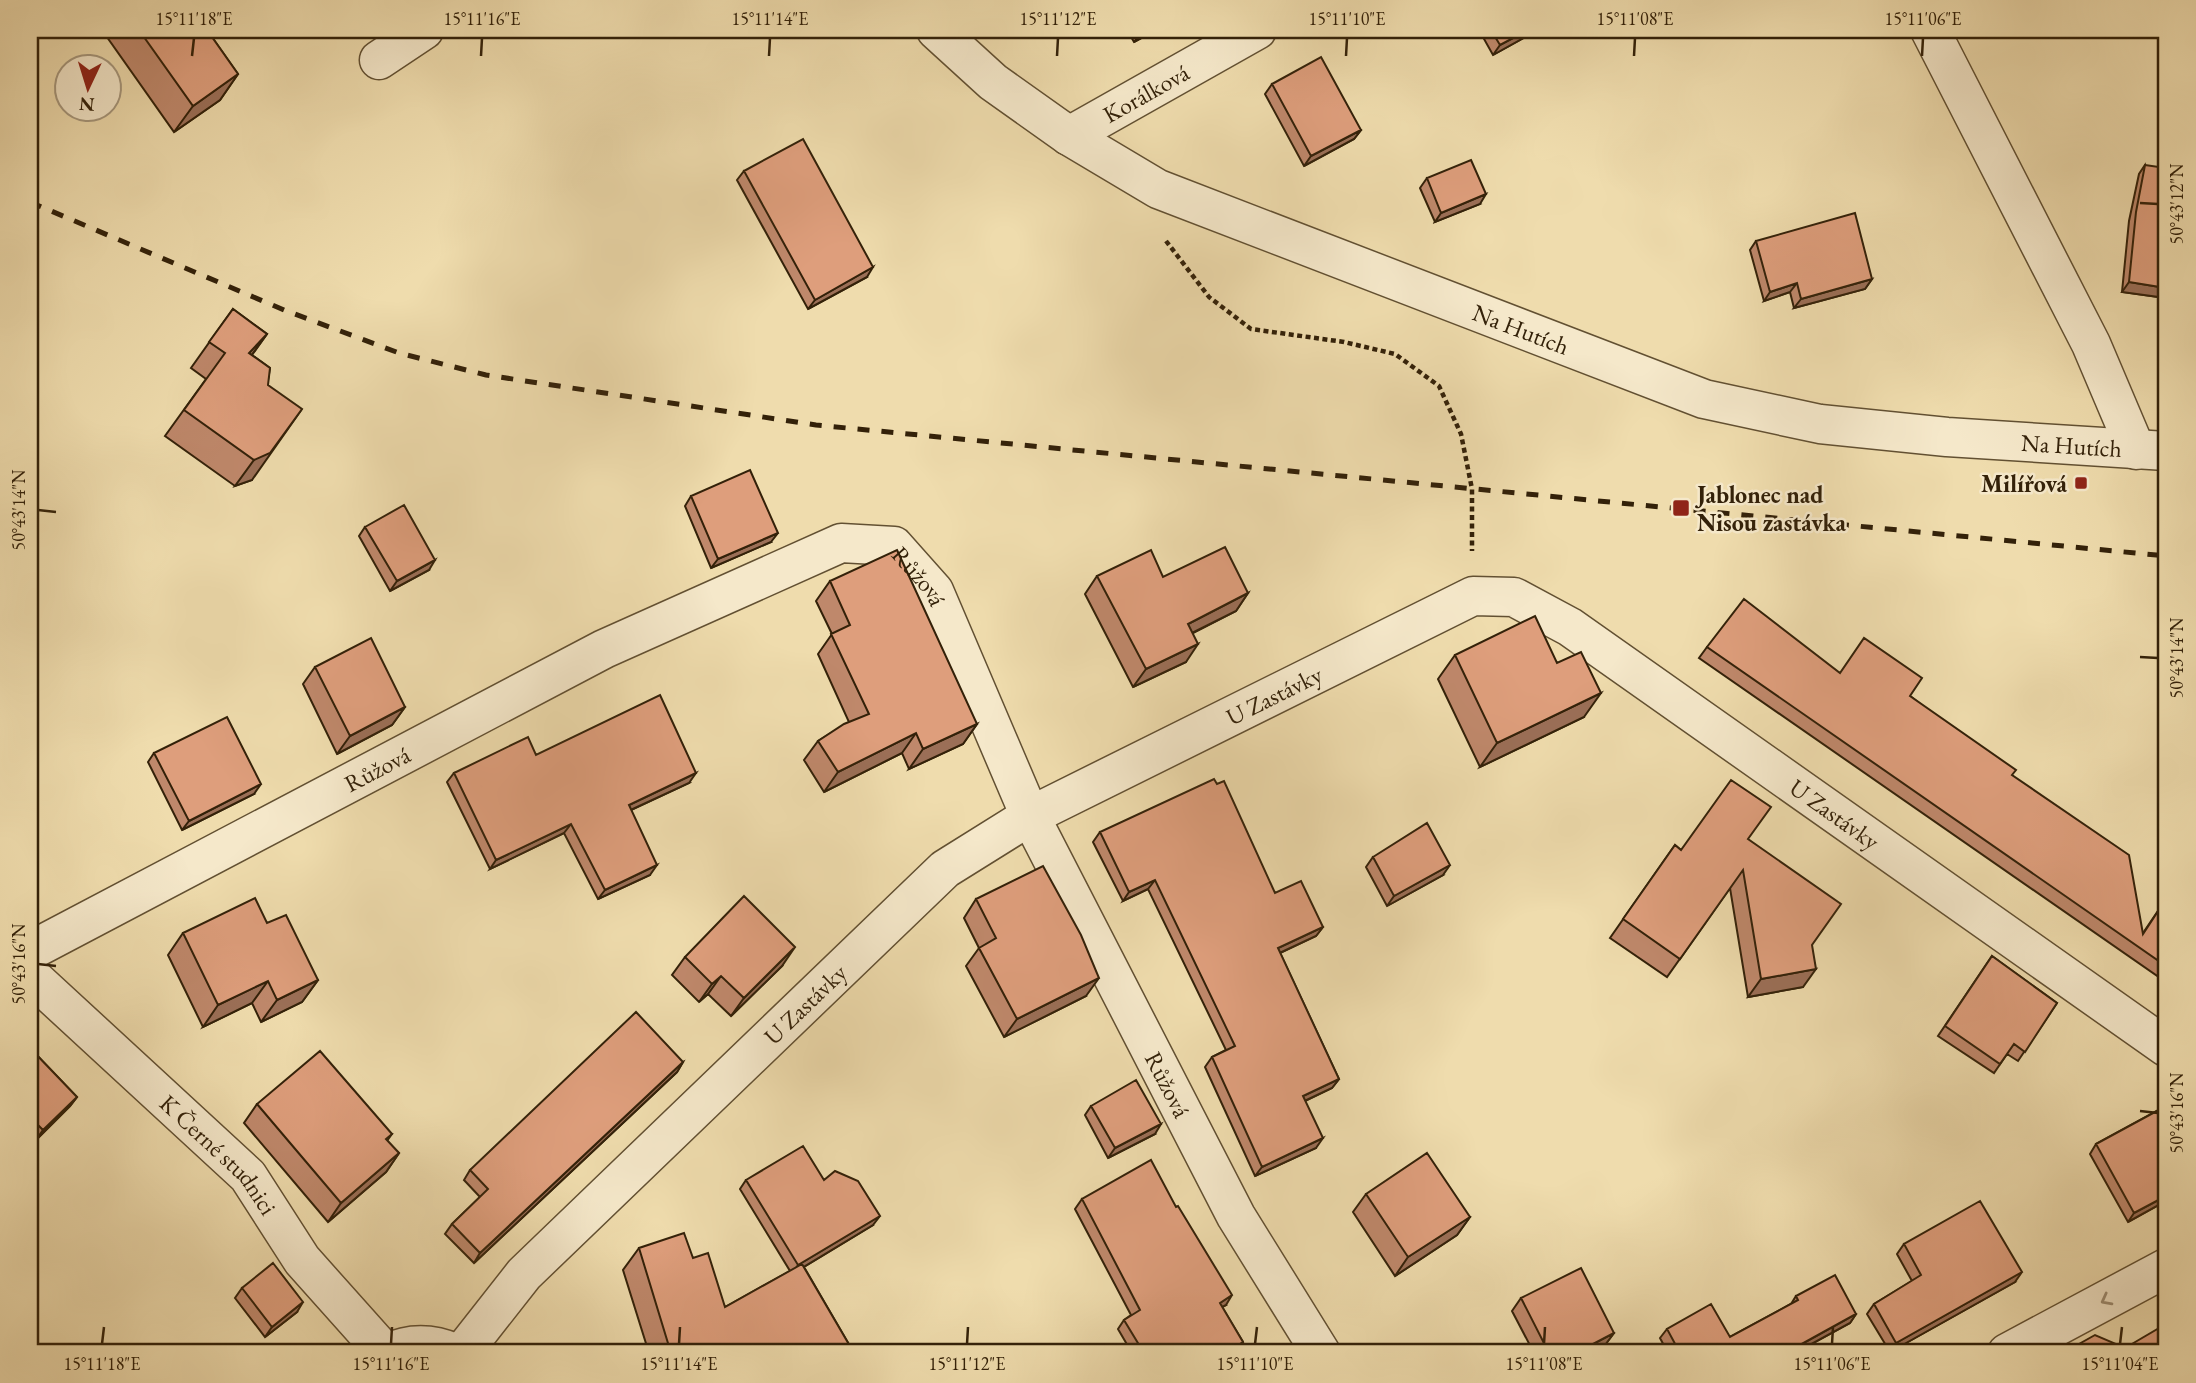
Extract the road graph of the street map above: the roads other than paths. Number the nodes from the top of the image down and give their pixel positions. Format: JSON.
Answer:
{"nodes":[{"id":1,"x":425,"y":30,"type":"edge"},
{"id":2,"x":936,"y":30,"type":"edge"},
{"id":3,"x":1257,"y":30,"type":"edge"},
{"id":4,"x":1930,"y":30,"type":"edge"},
{"id":5,"x":379,"y":60,"type":"dead end"},
{"id":6,"x":1069,"y":136,"type":"junction"},
{"id":7,"x":2151,"y":450,"type":"edge"},
{"id":8,"x":1030,"y":816,"type":"junction"},
{"id":9,"x":30,"y":951,"type":"edge"},
{"id":10,"x":30,"y":975,"type":"edge"},
{"id":11,"x":2166,"y":1047,"type":"edge"},
{"id":12,"x":2166,"y":1268,"type":"edge"},
{"id":13,"x":387,"y":1353,"type":"edge"},
{"id":14,"x":455,"y":1353,"type":"edge"},
{"id":15,"x":462,"y":1353,"type":"edge"},
{"id":16,"x":1321,"y":1353,"type":"edge"},
{"id":17,"x":2007,"y":1353,"type":"edge"}],
"edges":[{"from":1,"to":5,"type":"street"},
{"from":2,"to":6,"type":"street","name":"Na Hutích"},
{"from":3,"to":6,"type":"street","name":"Korálková"},
{"from":4,"to":7,"type":"street"},
{"from":6,"to":7,"type":"street","name":"Na Hutích"},
{"from":8,"to":9,"type":"street","name":"Růžová"},
{"from":8,"to":11,"type":"street","name":"U Zastávky"},
{"from":8,"to":15,"type":"street","name":"U Zastávky"},
{"from":8,"to":16,"type":"street","name":"Růžová"},
{"from":10,"to":13,"type":"street","name":"K Černé studnici"},
{"from":12,"to":17,"type":"street","one_way":true},
{"from":13,"to":14,"type":"street"}]}
